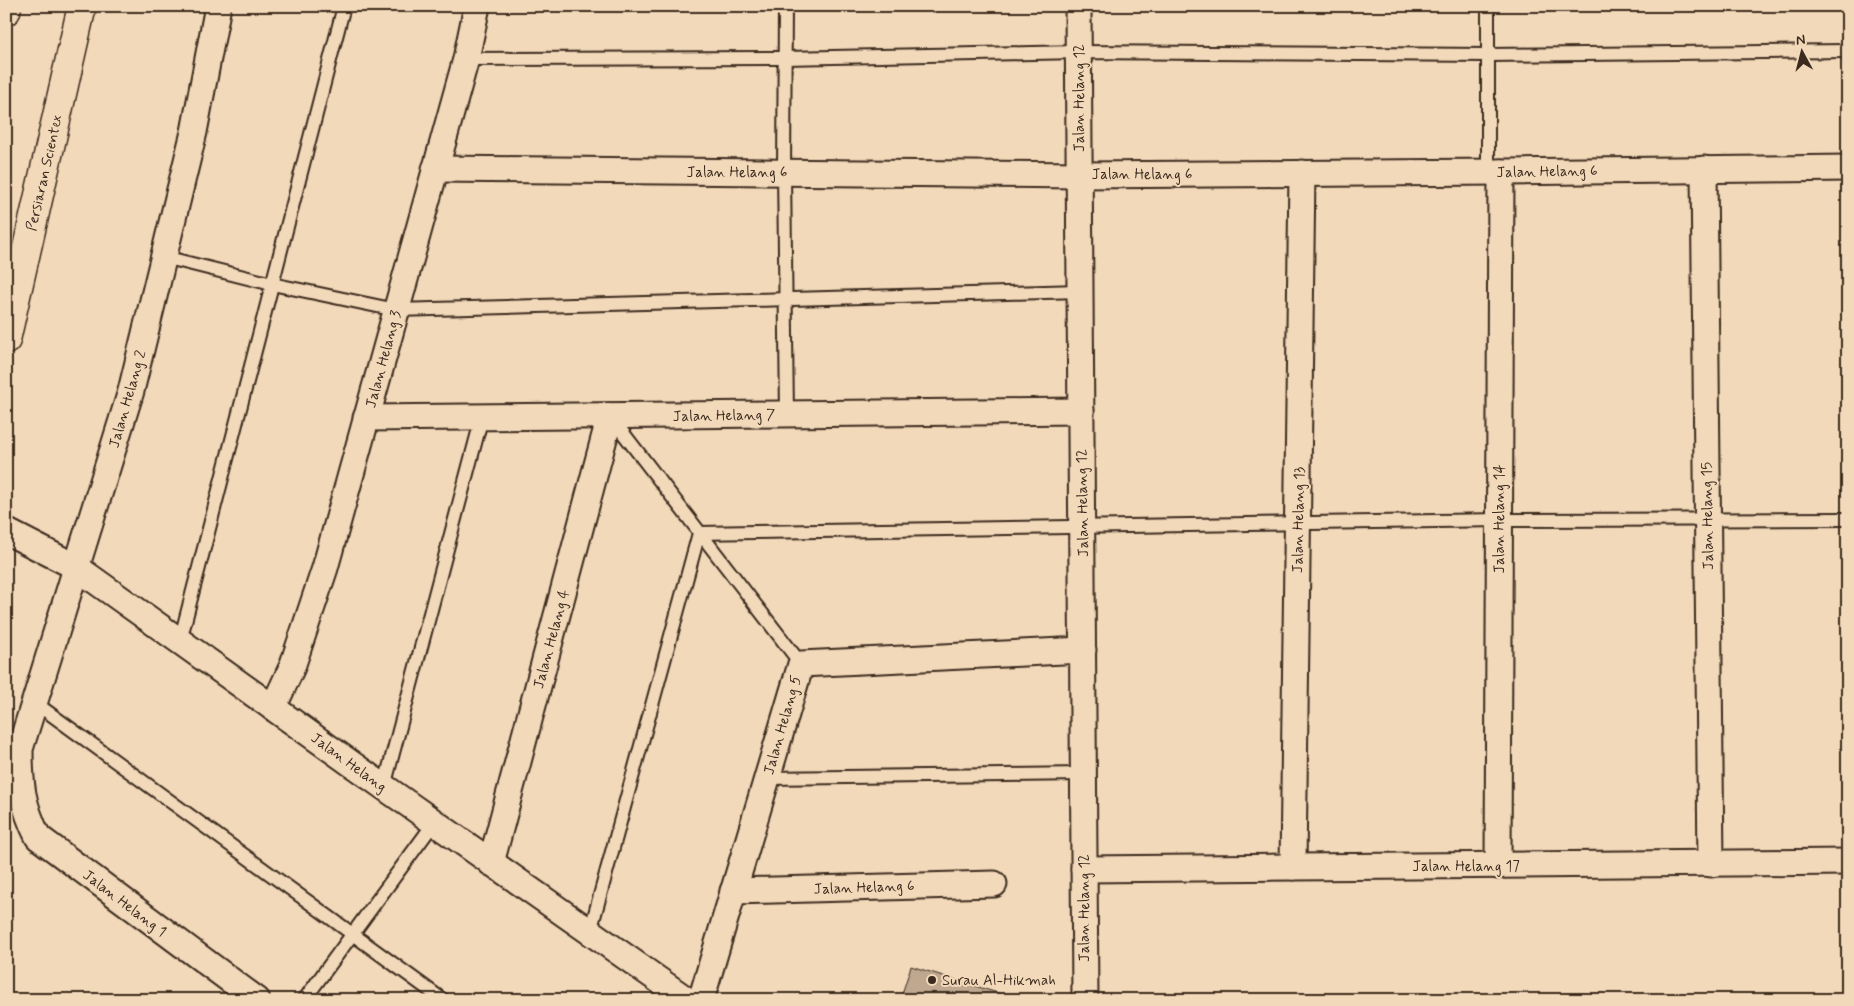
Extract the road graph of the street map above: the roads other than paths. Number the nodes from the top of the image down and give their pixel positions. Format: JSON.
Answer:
{"nodes":[{"id":1,"x":7,"y":6,"type":"edge"},
{"id":2,"x":82,"y":6,"type":"edge"},
{"id":3,"x":218,"y":6,"type":"edge"},
{"id":4,"x":344,"y":6,"type":"edge"},
{"id":5,"x":478,"y":6,"type":"edge"},
{"id":6,"x":785,"y":6,"type":"edge"},
{"id":7,"x":1078,"y":6,"type":"edge"},
{"id":8,"x":1488,"y":6,"type":"edge"},
{"id":9,"x":6,"y":11,"type":"edge"},
{"id":10,"x":1848,"y":51,"type":"edge"},
{"id":11,"x":1079,"y":52,"type":"junction"},
{"id":12,"x":1488,"y":55,"type":"junction"},
{"id":13,"x":785,"y":58,"type":"junction"},
{"id":14,"x":466,"y":59,"type":"junction"},
{"id":15,"x":1848,"y":168,"type":"edge"},
{"id":16,"x":435,"y":169,"type":"junction"},
{"id":17,"x":1704,"y":169,"type":"junction"},
{"id":18,"x":784,"y":172,"type":"junction"},
{"id":19,"x":1495,"y":172,"type":"junction"},
{"id":20,"x":1302,"y":174,"type":"junction"},
{"id":21,"x":1080,"y":175,"type":"junction"},
{"id":22,"x":164,"y":257,"type":"junction"},
{"id":23,"x":272,"y":284,"type":"junction"},
{"id":24,"x":1080,"y":291,"type":"junction"},
{"id":25,"x":785,"y":299,"type":"junction"},
{"id":26,"x":396,"y":310,"type":"junction"},
{"id":27,"x":6,"y":340,"type":"edge"},
{"id":28,"x":1081,"y":411,"type":"junction"},
{"id":29,"x":786,"y":414,"type":"junction"},
{"id":30,"x":610,"y":416,"type":"junction"},
{"id":31,"x":482,"y":417,"type":"junction"},
{"id":32,"x":366,"y":418,"type":"junction"},
{"id":33,"x":1848,"y":519,"type":"edge"},
{"id":34,"x":1500,"y":520,"type":"junction"},
{"id":35,"x":1707,"y":520,"type":"junction"},
{"id":36,"x":1298,"y":524,"type":"junction"},
{"id":37,"x":1082,"y":527,"type":"junction"},
{"id":38,"x":6,"y":531,"type":"edge"},
{"id":39,"x":699,"y":533,"type":"junction"},
{"id":40,"x":76,"y":567,"type":"junction"},
{"id":41,"x":180,"y":641,"type":"junction"},
{"id":42,"x":1083,"y":650,"type":"junction"},
{"id":43,"x":801,"y":664,"type":"junction"},
{"id":44,"x":34,"y":702,"type":"junction"},
{"id":45,"x":273,"y":708,"type":"junction"},
{"id":46,"x":1084,"y":774,"type":"junction"},
{"id":47,"x":767,"y":778,"type":"junction"},
{"id":48,"x":20,"y":786,"type":"joint"},
{"id":49,"x":384,"y":787,"type":"junction"},
{"id":50,"x":434,"y":823,"type":"junction"},
{"id":51,"x":1848,"y":862,"type":"edge"},
{"id":52,"x":491,"y":863,"type":"junction"},
{"id":53,"x":1712,"y":864,"type":"junction"},
{"id":54,"x":1498,"y":866,"type":"junction"},
{"id":55,"x":1293,"y":867,"type":"junction"},
{"id":56,"x":1084,"y":869,"type":"junction"},
{"id":57,"x":994,"y":884,"type":"dead end"},
{"id":58,"x":733,"y":891,"type":"junction"},
{"id":59,"x":590,"y":932,"type":"junction"},
{"id":60,"x":352,"y":934,"type":"junction"},
{"id":61,"x":257,"y":1000,"type":"edge"},
{"id":62,"x":304,"y":1000,"type":"edge"},
{"id":63,"x":443,"y":1000,"type":"edge"},
{"id":64,"x":687,"y":1000,"type":"edge"},
{"id":65,"x":701,"y":1000,"type":"edge"},
{"id":66,"x":1085,"y":1000,"type":"edge"}],
"edges":[{"from":1,"to":9,"type":"main road"},
{"from":2,"to":27,"type":"main road","name":"Persiaran Scientex"},
{"from":3,"to":22,"type":"street","name":"Jalan Helang 2"},
{"from":4,"to":23,"type":"lane"},
{"from":5,"to":14,"type":"street","name":"Jalan Helang 3"},
{"from":6,"to":13,"type":"lane"},
{"from":7,"to":11,"type":"street","name":"Jalan Helang 12"},
{"from":8,"to":12,"type":"lane"},
{"from":10,"to":12,"type":"lane"},
{"from":11,"to":12,"type":"lane"},
{"from":11,"to":13,"type":"lane"},
{"from":11,"to":21,"type":"street","name":"Jalan Helang 12"},
{"from":12,"to":19,"type":"lane"},
{"from":13,"to":14,"type":"lane"},
{"from":13,"to":18,"type":"lane"},
{"from":14,"to":16,"type":"street","name":"Jalan Helang 3"},
{"from":15,"to":17,"type":"street","name":"Jalan Helang 6"},
{"from":16,"to":18,"type":"street","name":"Jalan Helang 6"},
{"from":16,"to":26,"type":"street","name":"Jalan Helang 3"},
{"from":17,"to":19,"type":"street","name":"Jalan Helang 6"},
{"from":17,"to":35,"type":"street","name":"Jalan Helang 15"},
{"from":18,"to":21,"type":"street","name":"Jalan Helang 6"},
{"from":18,"to":25,"type":"lane"},
{"from":19,"to":20,"type":"street","name":"Jalan Helang 6"},
{"from":19,"to":34,"type":"street","name":"Jalan Helang 14"},
{"from":20,"to":21,"type":"street","name":"Jalan Helang 6"},
{"from":20,"to":36,"type":"street","name":"Jalan Helang 13"},
{"from":21,"to":24,"type":"street","name":"Jalan Helang 12"},
{"from":22,"to":23,"type":"lane"},
{"from":22,"to":40,"type":"street","name":"Jalan Helang 2"},
{"from":23,"to":26,"type":"lane"},
{"from":23,"to":41,"type":"lane"},
{"from":24,"to":25,"type":"lane"},
{"from":24,"to":28,"type":"street","name":"Jalan Helang 12"},
{"from":25,"to":26,"type":"lane"},
{"from":25,"to":29,"type":"lane"},
{"from":26,"to":32,"type":"street","name":"Jalan Helang 3"},
{"from":28,"to":29,"type":"street","name":"Jalan Helang 7"},
{"from":28,"to":37,"type":"street","name":"Jalan Helang 12"},
{"from":29,"to":30,"type":"street","name":"Jalan Helang 7"},
{"from":30,"to":31,"type":"street","name":"Jalan Helang 7"},
{"from":30,"to":39,"type":"lane"},
{"from":30,"to":52,"type":"street","name":"Jalan Helang 4"},
{"from":31,"to":32,"type":"street","name":"Jalan Helang 7"},
{"from":31,"to":49,"type":"lane"},
{"from":32,"to":45,"type":"street","name":"Jalan Helang 3"},
{"from":33,"to":35,"type":"lane"},
{"from":34,"to":35,"type":"lane"},
{"from":34,"to":36,"type":"lane"},
{"from":34,"to":54,"type":"street","name":"Jalan Helang 14"},
{"from":35,"to":53,"type":"street","name":"Jalan Helang 15"},
{"from":36,"to":37,"type":"lane"},
{"from":36,"to":55,"type":"street","name":"Jalan Helang 13"},
{"from":37,"to":39,"type":"lane"},
{"from":37,"to":42,"type":"street","name":"Jalan Helang 12"},
{"from":38,"to":40,"type":"street","name":"Jalan Helang"},
{"from":39,"to":43,"type":"lane"},
{"from":39,"to":59,"type":"lane"},
{"from":40,"to":41,"type":"street","name":"Jalan Helang"},
{"from":40,"to":44,"type":"street","name":"Jalan Helang 2"},
{"from":41,"to":45,"type":"street","name":"Jalan Helang"},
{"from":42,"to":43,"type":"street","name":"Jalan Helang 5"},
{"from":42,"to":46,"type":"street","name":"Jalan Helang 12"},
{"from":43,"to":47,"type":"street","name":"Jalan Helang 5"},
{"from":44,"to":48,"type":"street","name":"Jalan Helang 2"},
{"from":44,"to":60,"type":"lane"},
{"from":45,"to":49,"type":"street","name":"Jalan Helang"},
{"from":46,"to":47,"type":"lane"},
{"from":46,"to":56,"type":"street","name":"Jalan Helang 12"},
{"from":47,"to":58,"type":"street","name":"Jalan Helang 5"},
{"from":48,"to":61,"type":"street","name":"Jalan Helang 1"},
{"from":49,"to":50,"type":"street","name":"Jalan Helang"},
{"from":50,"to":52,"type":"street","name":"Jalan Helang"},
{"from":50,"to":60,"type":"lane"},
{"from":51,"to":53,"type":"street","name":"Jalan Helang 17"},
{"from":52,"to":59,"type":"street","name":"Jalan Helang"},
{"from":53,"to":54,"type":"street","name":"Jalan Helang 17"},
{"from":54,"to":55,"type":"street","name":"Jalan Helang 17"},
{"from":55,"to":56,"type":"street","name":"Jalan Helang 17"},
{"from":56,"to":66,"type":"street","name":"Jalan Helang 12"},
{"from":57,"to":58,"type":"street","name":"Jalan Helang 6"},
{"from":58,"to":65,"type":"street","name":"Jalan Helang 5"},
{"from":59,"to":64,"type":"street","name":"Jalan Helang"},
{"from":60,"to":62,"type":"lane"},
{"from":60,"to":63,"type":"lane"}]}
